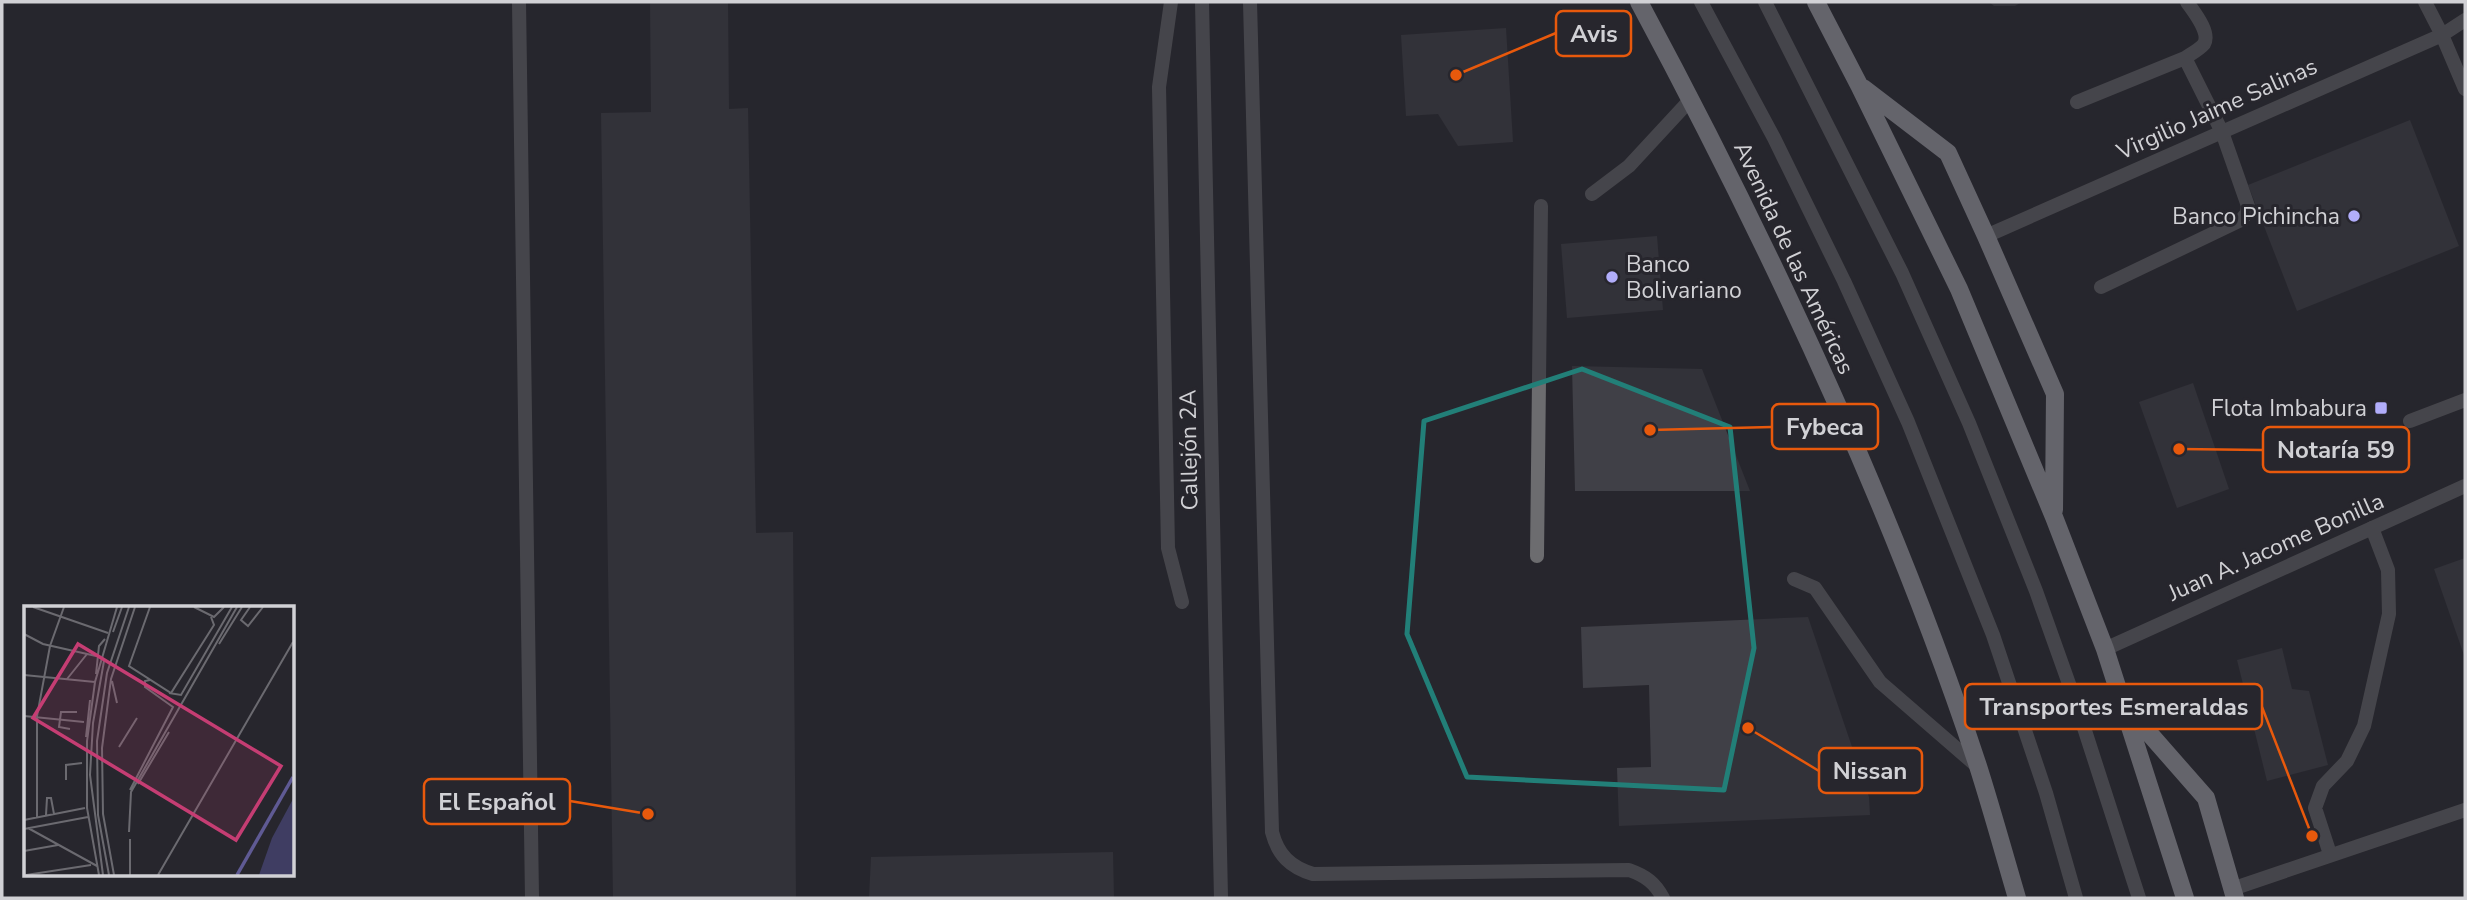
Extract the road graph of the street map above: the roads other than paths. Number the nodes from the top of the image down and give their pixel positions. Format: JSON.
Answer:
{"nodes":[{"id":1,"x":519,"y":2,"type":"edge"},
{"id":2,"x":1171,"y":2,"type":"edge"},
{"id":3,"x":1202,"y":2,"type":"edge"},
{"id":4,"x":1250,"y":2,"type":"edge"},
{"id":5,"x":1639,"y":2,"type":"edge"},
{"id":6,"x":1701,"y":2,"type":"edge"},
{"id":7,"x":1765,"y":2,"type":"edge"},
{"id":8,"x":1816,"y":2,"type":"edge"},
{"id":9,"x":2187,"y":2,"type":"edge"},
{"id":10,"x":2425,"y":2,"type":"edge"},
{"id":11,"x":2465,"y":20,"type":"edge"},
{"id":12,"x":2442,"y":35,"type":"junction"},
{"id":13,"x":2185,"y":58,"type":"junction"},
{"id":14,"x":1860,"y":85,"type":"junction"},
{"id":15,"x":2465,"y":89,"type":"edge"},
{"id":16,"x":1691,"y":99,"type":"junction"},
{"id":17,"x":2077,"y":102,"type":"dead end"},
{"id":18,"x":2222,"y":132,"type":"junction"},
{"id":19,"x":1592,"y":194,"type":"dead end"},
{"id":20,"x":1541,"y":206,"type":"dead end"},
{"id":21,"x":1986,"y":236,"type":"junction"},
{"id":22,"x":2101,"y":287,"type":"dead end"},
{"id":23,"x":2465,"y":400,"type":"edge"},
{"id":24,"x":2410,"y":421,"type":"dead end"},
{"id":25,"x":2465,"y":486,"type":"edge"},
{"id":26,"x":2054,"y":517,"type":"junction"},
{"id":27,"x":2372,"y":528,"type":"junction"},
{"id":28,"x":1537,"y":556,"type":"dead end"},
{"id":29,"x":1794,"y":579,"type":"dead end"},
{"id":30,"x":1182,"y":602,"type":"dead end"},
{"id":31,"x":2105,"y":649,"type":"junction"},
{"id":32,"x":2122,"y":702,"type":"junction"},
{"id":33,"x":1978,"y":767,"type":"junction"},
{"id":34,"x":2465,"y":810,"type":"edge"},
{"id":35,"x":2330,"y":854,"type":"junction"},
{"id":36,"x":2234,"y":893,"type":"edge"},
{"id":37,"x":532,"y":898,"type":"edge"},
{"id":38,"x":1221,"y":898,"type":"edge"},
{"id":39,"x":1663,"y":898,"type":"edge"},
{"id":40,"x":2017,"y":898,"type":"edge"},
{"id":41,"x":2076,"y":898,"type":"edge"},
{"id":42,"x":2139,"y":898,"type":"edge"},
{"id":43,"x":2185,"y":898,"type":"edge"}],
"edges":[{"from":1,"to":37,"type":"street"},
{"from":2,"to":30,"type":"street"},
{"from":3,"to":38,"type":"street","name":"Callejón 2A"},
{"from":4,"to":39,"type":"street"},
{"from":5,"to":16,"type":"main road","name":"Avenida de las Américas"},
{"from":6,"to":41,"type":"street","name":"Avenida de las Américas"},
{"from":7,"to":42,"type":"street"},
{"from":8,"to":14,"type":"main road"},
{"from":9,"to":13,"type":"street"},
{"from":10,"to":12,"type":"street"},
{"from":11,"to":12,"type":"street","name":"Virgilio Jaime Salinas"},
{"from":12,"to":15,"type":"street"},
{"from":12,"to":18,"type":"street","name":"Virgilio Jaime Salinas"},
{"from":13,"to":17,"type":"street"},
{"from":13,"to":18,"type":"street"},
{"from":14,"to":21,"type":"main road"},
{"from":14,"to":26,"type":"main road"},
{"from":16,"to":19,"type":"street"},
{"from":16,"to":33,"type":"main road","name":"Avenida de las Américas"},
{"from":18,"to":21,"type":"street","name":"Virgilio Jaime Salinas"},
{"from":18,"to":22,"type":"street"},
{"from":20,"to":28,"type":"street"},
{"from":21,"to":26,"type":"main road"},
{"from":23,"to":24,"type":"street"},
{"from":25,"to":27,"type":"street","name":"Juan A. Jacome Bonilla"},
{"from":26,"to":31,"type":"main road"},
{"from":27,"to":31,"type":"street","name":"Juan A. Jacome Bonilla"},
{"from":27,"to":35,"type":"street"},
{"from":29,"to":33,"type":"street"},
{"from":31,"to":32,"type":"main road"},
{"from":32,"to":36,"type":"main road"},
{"from":32,"to":43,"type":"main road"},
{"from":33,"to":40,"type":"main road","name":"Avenida de las Américas"},
{"from":34,"to":35,"type":"street"},
{"from":35,"to":36,"type":"street"}]}
